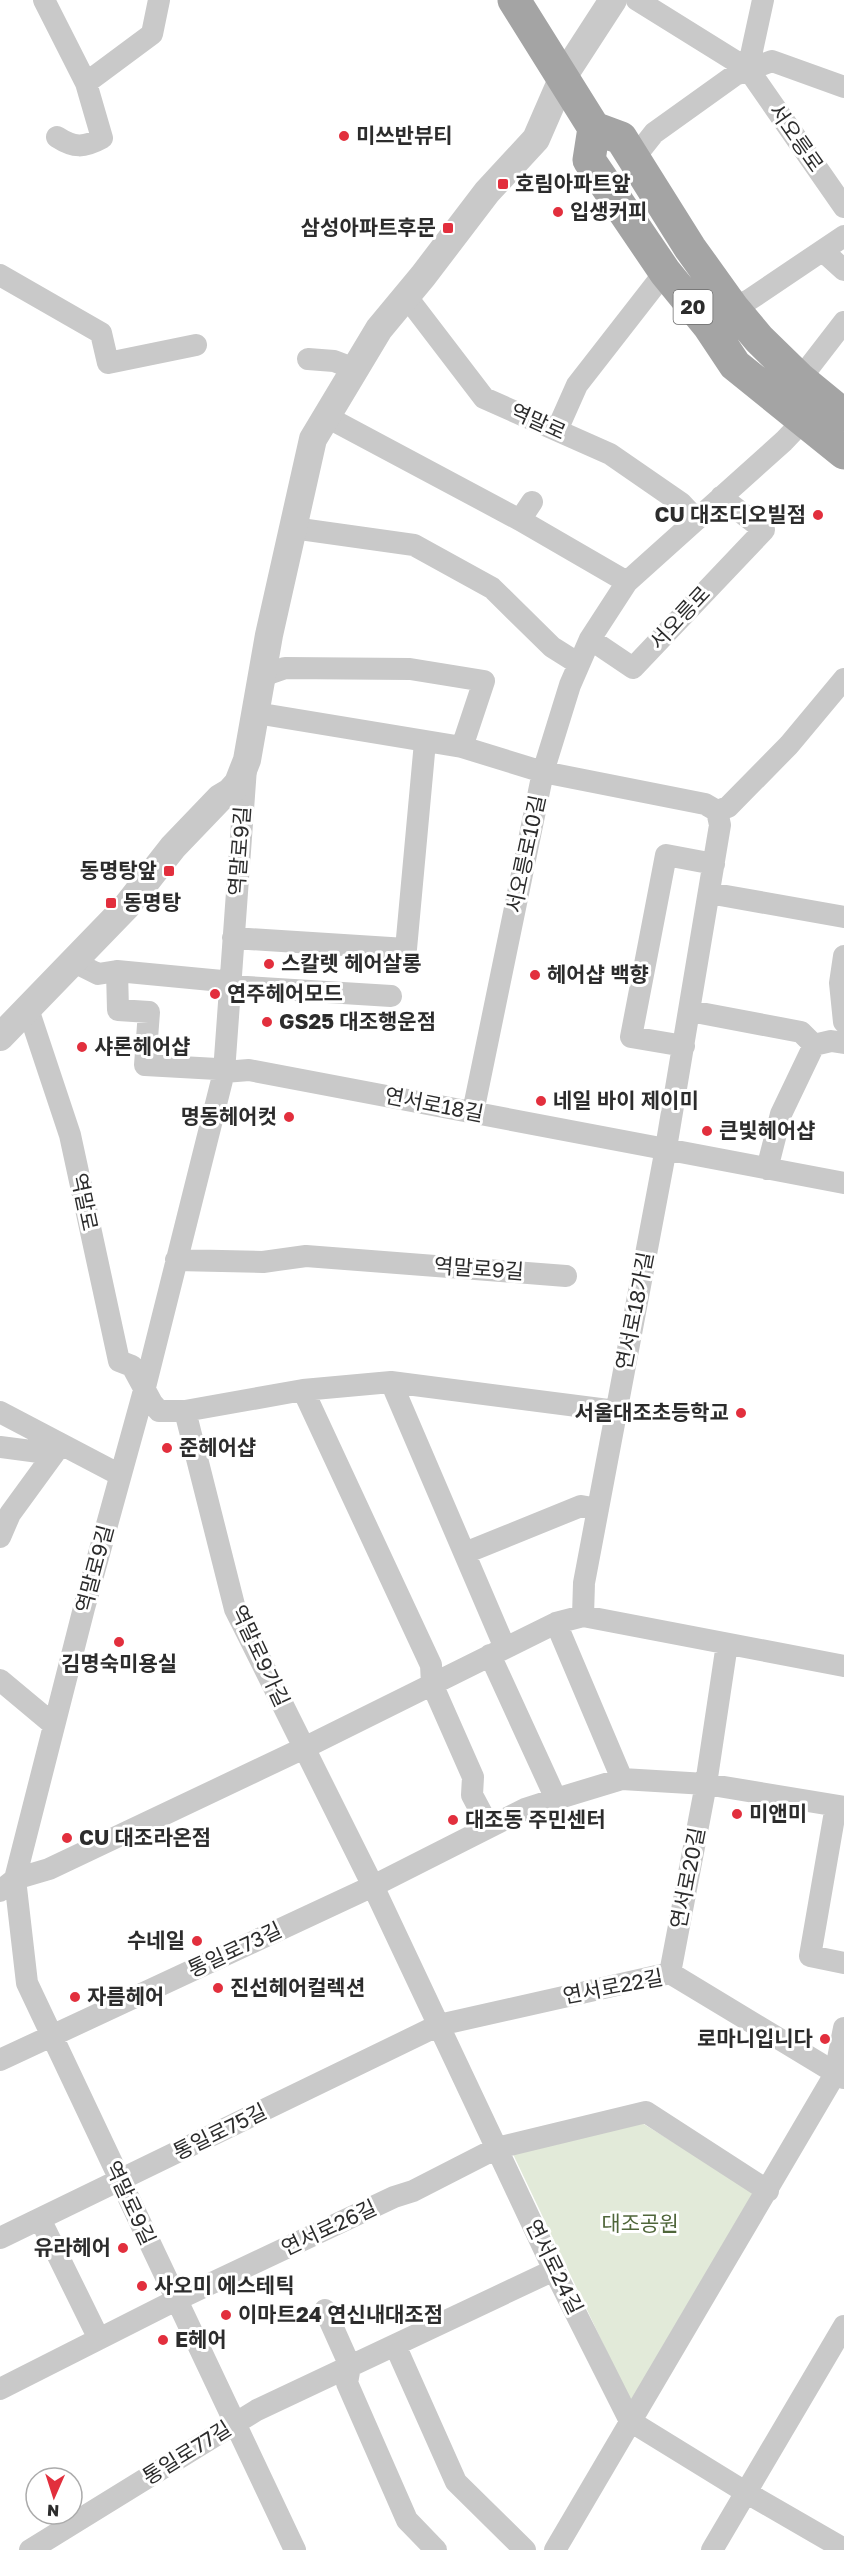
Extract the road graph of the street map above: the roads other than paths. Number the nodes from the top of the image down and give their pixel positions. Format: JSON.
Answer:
{"nodes":[{"id":1,"x":44,"y":0,"type":"edge"},
{"id":2,"x":159,"y":0,"type":"edge"},
{"id":3,"x":514,"y":0,"type":"edge"},
{"id":4,"x":613,"y":0,"type":"edge"},
{"id":5,"x":637,"y":0,"type":"edge"},
{"id":6,"x":763,"y":0,"type":"edge"},
{"id":7,"x":748,"y":69,"type":"junction"},
{"id":8,"x":563,"y":77,"type":"junction"},
{"id":9,"x":86,"y":83,"type":"junction"},
{"id":10,"x":844,"y":87,"type":"edge"},
{"id":11,"x":594,"y":128,"type":"junction"},
{"id":12,"x":57,"y":136,"type":"dead end"},
{"id":13,"x":635,"y":157,"type":"junction"},
{"id":14,"x":844,"y":207,"type":"edge"},
{"id":15,"x":844,"y":236,"type":"edge"},
{"id":16,"x":824,"y":251,"type":"junction"},
{"id":17,"x":844,"y":270,"type":"edge"},
{"id":18,"x":665,"y":272,"type":"junction"},
{"id":19,"x":0,"y":275,"type":"edge"},
{"id":20,"x":406,"y":296,"type":"junction"},
{"id":21,"x":733,"y":308,"type":"junction"},
{"id":22,"x":844,"y":322,"type":"edge"},
{"id":23,"x":196,"y":345,"type":"dead end"},
{"id":24,"x":308,"y":359,"type":"dead end"},
{"id":25,"x":355,"y":369,"type":"junction"},
{"id":26,"x":800,"y":379,"type":"junction"},
{"id":27,"x":844,"y":415,"type":"edge"},
{"id":28,"x":327,"y":417,"type":"junction"},
{"id":29,"x":803,"y":421,"type":"junction"},
{"id":30,"x":557,"y":430,"type":"junction"},
{"id":31,"x":844,"y":453,"type":"edge"},
{"id":32,"x":721,"y":497,"type":"junction"},
{"id":33,"x":696,"y":519,"type":"junction"},
{"id":34,"x":293,"y":528,"type":"junction"},
{"id":35,"x":627,"y":582,"type":"junction"},
{"id":36,"x":590,"y":639,"type":"junction"},
{"id":37,"x":579,"y":664,"type":"junction"},
{"id":38,"x":262,"y":676,"type":"junction"},
{"id":39,"x":844,"y":679,"type":"edge"},
{"id":40,"x":256,"y":713,"type":"junction"},
{"id":41,"x":425,"y":742,"type":"junction"},
{"id":42,"x":462,"y":747,"type":"junction"},
{"id":43,"x":246,"y":764,"type":"junction"},
{"id":44,"x":543,"y":772,"type":"junction"},
{"id":45,"x":717,"y":811,"type":"junction"},
{"id":46,"x":714,"y":864,"type":"junction"},
{"id":47,"x":709,"y":893,"type":"junction"},
{"id":48,"x":844,"y":917,"type":"edge"},
{"id":49,"x":233,"y":938,"type":"junction"},
{"id":50,"x":844,"y":956,"type":"edge"},
{"id":51,"x":74,"y":963,"type":"junction"},
{"id":52,"x":117,"y":971,"type":"junction"},
{"id":53,"x":230,"y":986,"type":"junction"},
{"id":54,"x":391,"y":996,"type":"dead end"},
{"id":55,"x":28,"y":1009,"type":"junction"},
{"id":56,"x":690,"y":1011,"type":"junction"},
{"id":57,"x":844,"y":1022,"type":"edge"},
{"id":58,"x":0,"y":1037,"type":"edge"},
{"id":59,"x":844,"y":1043,"type":"edge"},
{"id":60,"x":684,"y":1046,"type":"junction"},
{"id":61,"x":814,"y":1046,"type":"junction"},
{"id":62,"x":224,"y":1072,"type":"junction"},
{"id":63,"x":473,"y":1112,"type":"junction"},
{"id":64,"x":666,"y":1148,"type":"junction"},
{"id":65,"x":767,"y":1169,"type":"junction"},
{"id":66,"x":844,"y":1183,"type":"edge"},
{"id":67,"x":176,"y":1260,"type":"junction"},
{"id":68,"x":566,"y":1276,"type":"dead end"},
{"id":69,"x":391,"y":1382,"type":"junction"},
{"id":70,"x":145,"y":1387,"type":"junction"},
{"id":71,"x":303,"y":1390,"type":"junction"},
{"id":72,"x":185,"y":1411,"type":"junction"},
{"id":73,"x":616,"y":1411,"type":"junction"},
{"id":74,"x":0,"y":1412,"type":"edge"},
{"id":75,"x":62,"y":1443,"type":"junction"},
{"id":76,"x":0,"y":1447,"type":"edge"},
{"id":77,"x":120,"y":1474,"type":"junction"},
{"id":78,"x":598,"y":1509,"type":"junction"},
{"id":79,"x":0,"y":1537,"type":"edge"},
{"id":80,"x":465,"y":1553,"type":"junction"},
{"id":81,"x":583,"y":1616,"type":"junction"},
{"id":82,"x":556,"y":1623,"type":"junction"},
{"id":83,"x":727,"y":1644,"type":"junction"},
{"id":84,"x":498,"y":1651,"type":"junction"},
{"id":85,"x":844,"y":1666,"type":"edge"},
{"id":86,"x":0,"y":1680,"type":"edge"},
{"id":87,"x":432,"y":1683,"type":"junction"},
{"id":88,"x":54,"y":1725,"type":"junction"},
{"id":89,"x":304,"y":1748,"type":"junction"},
{"id":90,"x":622,"y":1779,"type":"junction"},
{"id":91,"x":706,"y":1784,"type":"junction"},
{"id":92,"x":556,"y":1799,"type":"junction"},
{"id":93,"x":840,"y":1806,"type":"edge"},
{"id":94,"x":489,"y":1827,"type":"junction"},
{"id":95,"x":8,"y":1885,"type":"edge"},
{"id":96,"x":373,"y":1886,"type":"junction"},
{"id":97,"x":844,"y":1963,"type":"edge"},
{"id":98,"x":670,"y":1973,"type":"junction"},
{"id":99,"x":439,"y":2025,"type":"junction"},
{"id":100,"x":844,"y":2028,"type":"edge"},
{"id":101,"x":51,"y":2034,"type":"junction"},
{"id":102,"x":0,"y":2060,"type":"edge"},
{"id":103,"x":840,"y":2076,"type":"edge"},
{"id":104,"x":497,"y":2148,"type":"junction"},
{"id":105,"x":120,"y":2180,"type":"junction"},
{"id":106,"x":768,"y":2191,"type":"junction"},
{"id":107,"x":40,"y":2219,"type":"junction"},
{"id":108,"x":0,"y":2238,"type":"edge"},
{"id":109,"x":554,"y":2270,"type":"junction"},
{"id":110,"x":176,"y":2300,"type":"junction"},
{"id":111,"x":325,"y":2310,"type":"dead end"},
{"id":112,"x":844,"y":2326,"type":"edge"},
{"id":113,"x":99,"y":2339,"type":"junction"},
{"id":114,"x":395,"y":2345,"type":"junction"},
{"id":115,"x":838,"y":2351,"type":"edge"},
{"id":116,"x":350,"y":2366,"type":"junction"},
{"id":117,"x":0,"y":2389,"type":"edge"},
{"id":118,"x":630,"y":2421,"type":"junction"},
{"id":119,"x":235,"y":2424,"type":"junction"},
{"id":120,"x":747,"y":2493,"type":"junction"},
{"id":121,"x":844,"y":2549,"type":"edge"},
{"id":122,"x":30,"y":2550,"type":"edge"},
{"id":123,"x":295,"y":2550,"type":"edge"},
{"id":124,"x":436,"y":2550,"type":"edge"},
{"id":125,"x":525,"y":2550,"type":"edge"},
{"id":126,"x":555,"y":2550,"type":"edge"},
{"id":127,"x":712,"y":2550,"type":"edge"}],
"edges":[{"from":1,"to":9,"type":"street"},
{"from":2,"to":9,"type":"street"},
{"from":3,"to":8,"type":"main road"},
{"from":4,"to":8,"type":"street"},
{"from":5,"to":7,"type":"street"},
{"from":6,"to":7,"type":"street"},
{"from":7,"to":10,"type":"street"},
{"from":7,"to":13,"type":"street"},
{"from":7,"to":14,"type":"street","name":"서오릉로"},
{"from":8,"to":11,"type":"main road"},
{"from":8,"to":20,"type":"street"},
{"from":9,"to":12,"type":"street"},
{"from":11,"to":13,"type":"main road","number":"20"},
{"from":11,"to":18,"type":"main road","number":"20"},
{"from":13,"to":21,"type":"main road","number":"20"},
{"from":15,"to":16,"type":"street"},
{"from":16,"to":17,"type":"street"},
{"from":16,"to":21,"type":"street"},
{"from":18,"to":29,"type":"main road","number":"20"},
{"from":18,"to":30,"type":"street"},
{"from":19,"to":23,"type":"street"},
{"from":20,"to":25,"type":"street"},
{"from":20,"to":30,"type":"street","name":"역말로"},
{"from":21,"to":26,"type":"main road","number":"20"},
{"from":22,"to":26,"type":"street"},
{"from":24,"to":25,"type":"street"},
{"from":25,"to":28,"type":"street"},
{"from":26,"to":27,"type":"main road","number":"20"},
{"from":28,"to":34,"type":"street"},
{"from":28,"to":35,"type":"street"},
{"from":29,"to":31,"type":"main road","number":"20"},
{"from":29,"to":32,"type":"street"},
{"from":30,"to":33,"type":"street","name":"역말로"},
{"from":32,"to":33,"type":"street"},
{"from":32,"to":36,"type":"street","name":"서오릉로"},
{"from":33,"to":35,"type":"street"},
{"from":34,"to":37,"type":"street"},
{"from":34,"to":38,"type":"street"},
{"from":35,"to":36,"type":"street"},
{"from":36,"to":37,"type":"street"},
{"from":37,"to":44,"type":"street"},
{"from":38,"to":40,"type":"street"},
{"from":38,"to":42,"type":"street"},
{"from":39,"to":45,"type":"street"},
{"from":40,"to":41,"type":"street"},
{"from":40,"to":43,"type":"street"},
{"from":41,"to":42,"type":"street"},
{"from":41,"to":49,"type":"street"},
{"from":42,"to":44,"type":"street"},
{"from":43,"to":49,"type":"street","name":"역말로9길"},
{"from":43,"to":51,"type":"street"},
{"from":44,"to":45,"type":"street","name":"서오릉로10길"},
{"from":44,"to":63,"type":"street","name":"서오릉로10길"},
{"from":45,"to":46,"type":"street"},
{"from":46,"to":47,"type":"street"},
{"from":46,"to":60,"type":"street"},
{"from":47,"to":48,"type":"street"},
{"from":47,"to":56,"type":"street"},
{"from":49,"to":53,"type":"street","name":"역말로9길"},
{"from":50,"to":57,"type":"street"},
{"from":51,"to":52,"type":"street"},
{"from":51,"to":55,"type":"street"},
{"from":52,"to":53,"type":"street"},
{"from":52,"to":62,"type":"street","name":"연서로18길"},
{"from":53,"to":54,"type":"street"},
{"from":53,"to":62,"type":"street","name":"역말로9길"},
{"from":55,"to":58,"type":"street"},
{"from":55,"to":70,"type":"street","name":"역말로"},
{"from":56,"to":60,"type":"street"},
{"from":56,"to":61,"type":"street"},
{"from":59,"to":61,"type":"street"},
{"from":60,"to":64,"type":"street"},
{"from":61,"to":65,"type":"street"},
{"from":62,"to":63,"type":"street","name":"연서로18길"},
{"from":62,"to":67,"type":"street","name":"역말로9길"},
{"from":63,"to":64,"type":"street","name":"연서로18길"},
{"from":64,"to":65,"type":"street","name":"연서로18길"},
{"from":64,"to":73,"type":"street","name":"연서로18가길"},
{"from":65,"to":66,"type":"street","name":"연서로18길"},
{"from":67,"to":68,"type":"street","name":"역말로9길"},
{"from":67,"to":70,"type":"street","name":"역말로9길"},
{"from":69,"to":71,"type":"street"},
{"from":69,"to":73,"type":"street"},
{"from":69,"to":80,"type":"street"},
{"from":70,"to":72,"type":"street"},
{"from":70,"to":77,"type":"street","name":"역말로9길"},
{"from":71,"to":72,"type":"street"},
{"from":71,"to":87,"type":"street"},
{"from":72,"to":89,"type":"street","name":"역말로9가길"},
{"from":73,"to":78,"type":"street","name":"연서로18가길"},
{"from":74,"to":75,"type":"street"},
{"from":75,"to":76,"type":"street"},
{"from":75,"to":77,"type":"street"},
{"from":75,"to":79,"type":"street"},
{"from":77,"to":88,"type":"street","name":"역말로9길"},
{"from":78,"to":80,"type":"street"},
{"from":78,"to":81,"type":"street","name":"연서로18가길"},
{"from":80,"to":84,"type":"street"},
{"from":81,"to":82,"type":"street"},
{"from":81,"to":83,"type":"street"},
{"from":82,"to":84,"type":"street"},
{"from":82,"to":90,"type":"street"},
{"from":83,"to":85,"type":"street"},
{"from":83,"to":91,"type":"street","name":"연서로20길"},
{"from":84,"to":87,"type":"street"},
{"from":84,"to":92,"type":"street"},
{"from":86,"to":88,"type":"street"},
{"from":87,"to":89,"type":"street"},
{"from":87,"to":94,"type":"street"},
{"from":88,"to":95,"type":"street","name":"역말로9길"},
{"from":89,"to":95,"type":"street"},
{"from":89,"to":96,"type":"street","name":"역말로9가길"},
{"from":90,"to":91,"type":"street"},
{"from":90,"to":92,"type":"street"},
{"from":91,"to":93,"type":"street"},
{"from":91,"to":98,"type":"street","name":"연서로20길"},
{"from":92,"to":94,"type":"street"},
{"from":93,"to":97,"type":"street"},
{"from":94,"to":96,"type":"street"},
{"from":95,"to":101,"type":"street","name":"역말로9길"},
{"from":96,"to":99,"type":"street","name":"연서로24길"},
{"from":96,"to":101,"type":"street","name":"통일로73길"},
{"from":98,"to":99,"type":"street","name":"연서로22길"},
{"from":98,"to":103,"type":"street","name":"연서로22길"},
{"from":99,"to":104,"type":"street","name":"연서로24길"},
{"from":99,"to":105,"type":"street","name":"통일로75길"},
{"from":100,"to":103,"type":"street"},
{"from":101,"to":102,"type":"street","name":"통일로73길"},
{"from":101,"to":105,"type":"street","name":"역말로9길"},
{"from":103,"to":106,"type":"street"},
{"from":104,"to":106,"type":"street"},
{"from":104,"to":109,"type":"street","name":"연서로24길"},
{"from":104,"to":110,"type":"street","name":"연서로26길"},
{"from":105,"to":107,"type":"street","name":"통일로75길"},
{"from":105,"to":110,"type":"street","name":"역말로9길"},
{"from":106,"to":118,"type":"street"},
{"from":107,"to":108,"type":"street","name":"통일로75길"},
{"from":107,"to":113,"type":"street"},
{"from":109,"to":114,"type":"street","name":"통일로77길"},
{"from":109,"to":118,"type":"street","name":"연서로24길"},
{"from":110,"to":113,"type":"street","name":"연서로26길"},
{"from":110,"to":119,"type":"street","name":"역말로9길"},
{"from":111,"to":116,"type":"street"},
{"from":112,"to":115,"type":"street"},
{"from":113,"to":117,"type":"street","name":"연서로26길"},
{"from":114,"to":116,"type":"street","name":"통일로77길"},
{"from":114,"to":125,"type":"street"},
{"from":115,"to":120,"type":"street"},
{"from":116,"to":119,"type":"street","name":"통일로77길"},
{"from":116,"to":124,"type":"street"},
{"from":118,"to":120,"type":"street"},
{"from":118,"to":126,"type":"street"},
{"from":119,"to":122,"type":"street","name":"통일로77길"},
{"from":119,"to":123,"type":"street","name":"역말로9길"},
{"from":120,"to":121,"type":"street"},
{"from":120,"to":127,"type":"street"}]}
